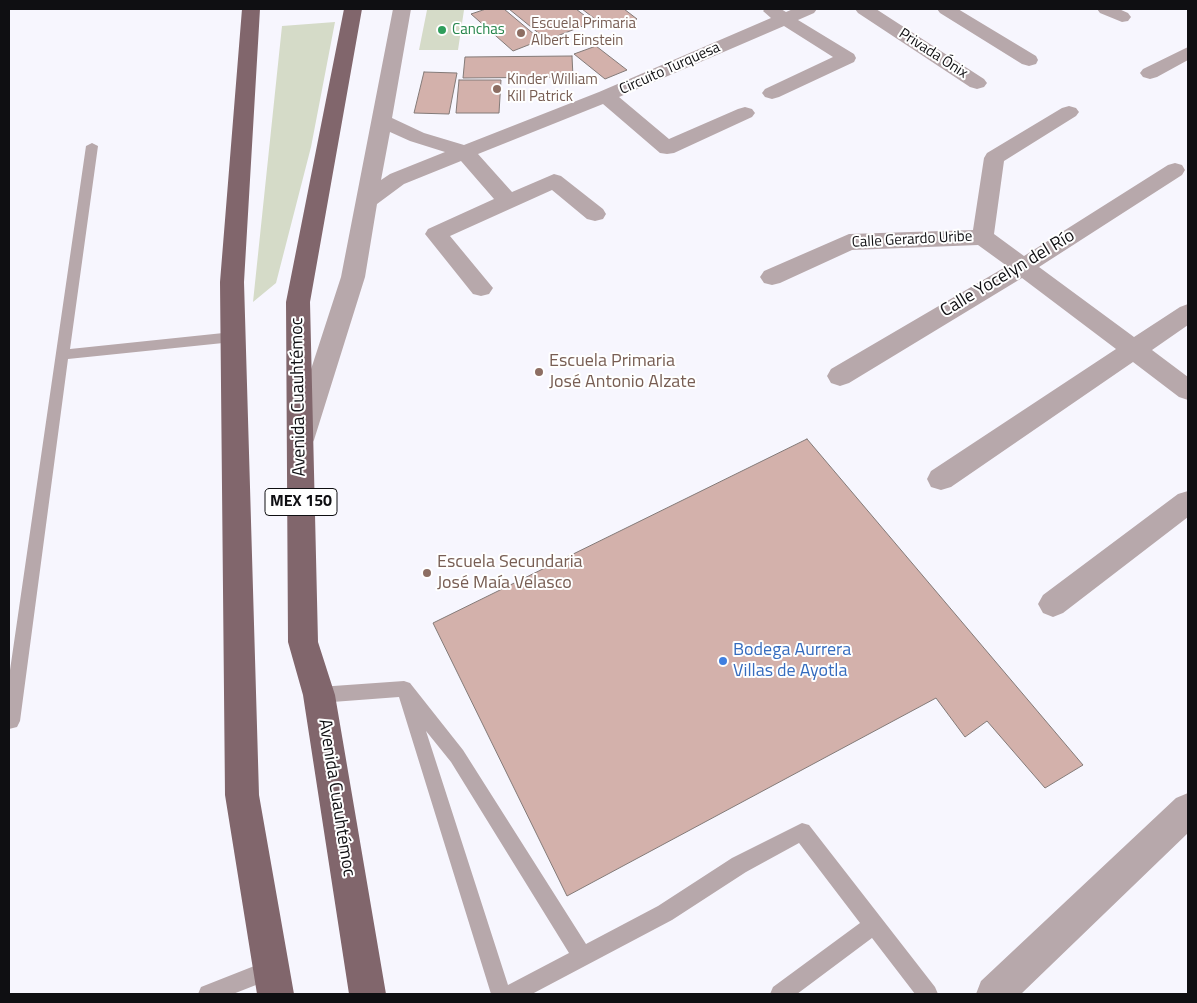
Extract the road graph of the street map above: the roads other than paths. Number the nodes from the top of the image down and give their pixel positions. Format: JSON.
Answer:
{"nodes":[{"id":1,"x":252,"y":9,"type":"edge"},
{"id":2,"x":354,"y":9,"type":"edge"},
{"id":3,"x":402,"y":9,"type":"edge"},
{"id":4,"x":808,"y":9,"type":"edge"},
{"id":5,"x":864,"y":9,"type":"edge"},
{"id":6,"x":946,"y":9,"type":"edge"},
{"id":7,"x":1106,"y":9,"type":"edge"},
{"id":8,"x":776,"y":14,"type":"edge"},
{"id":9,"x":1122,"y":17,"type":"dead end"},
{"id":10,"x":1188,"y":53,"type":"edge"},
{"id":11,"x":1029,"y":60,"type":"dead end"},
{"id":12,"x":1150,"y":73,"type":"dead end"},
{"id":13,"x":977,"y":82,"type":"dead end"},
{"id":14,"x":772,"y":93,"type":"dead end"},
{"id":15,"x":606,"y":96,"type":"junction"},
{"id":16,"x":1069,"y":112,"type":"dead end"},
{"id":17,"x":745,"y":113,"type":"dead end"},
{"id":18,"x":382,"y":121,"type":"junction"},
{"id":19,"x":92,"y":146,"type":"dead end"},
{"id":20,"x":465,"y":152,"type":"junction"},
{"id":21,"x":1176,"y":170,"type":"dead end"},
{"id":22,"x":368,"y":200,"type":"junction"},
{"id":23,"x":508,"y":200,"type":"junction"},
{"id":24,"x":595,"y":214,"type":"dead end"},
{"id":25,"x":983,"y":237,"type":"junction"},
{"id":26,"x":1023,"y":267,"type":"junction"},
{"id":27,"x":772,"y":277,"type":"dead end"},
{"id":28,"x":481,"y":288,"type":"dead end"},
{"id":29,"x":1188,"y":313,"type":"edge"},
{"id":30,"x":233,"y":337,"type":"junction"},
{"id":31,"x":1136,"y":349,"type":"junction"},
{"id":32,"x":62,"y":355,"type":"junction"},
{"id":33,"x":840,"y":376,"type":"dead end"},
{"id":34,"x":1188,"y":390,"type":"edge"},
{"id":35,"x":300,"y":442,"type":"junction"},
{"id":36,"x":942,"y":479,"type":"dead end"},
{"id":37,"x":1188,"y":502,"type":"edge"},
{"id":38,"x":1054,"y":604,"type":"dead end"},
{"id":39,"x":404,"y":689,"type":"junction"},
{"id":40,"x":319,"y":695,"type":"junction"},
{"id":41,"x":9,"y":721,"type":"edge"},
{"id":42,"x":1188,"y":810,"type":"edge"},
{"id":43,"x":874,"y":925,"type":"junction"},
{"id":44,"x":583,"y":958,"type":"junction"},
{"id":45,"x":274,"y":982,"type":"edge"},
{"id":46,"x":208,"y":994,"type":"edge"},
{"id":47,"x":368,"y":994,"type":"edge"},
{"id":48,"x":501,"y":994,"type":"edge"},
{"id":49,"x":512,"y":994,"type":"edge"},
{"id":50,"x":780,"y":994,"type":"edge"},
{"id":51,"x":928,"y":994,"type":"edge"},
{"id":52,"x":994,"y":994,"type":"edge"}],
"edges":[{"from":1,"to":30,"type":"main road"},
{"from":2,"to":35,"type":"main road","name":"Avenida Cuauhtémoc","number":"MEX 150"},
{"from":3,"to":18,"type":"street"},
{"from":4,"to":8,"type":"street","name":"Circuito Turquesa"},
{"from":5,"to":13,"type":"street","name":"Privada Ónix"},
{"from":6,"to":11,"type":"street"},
{"from":7,"to":9,"type":"street"},
{"from":8,"to":14,"type":"street"},
{"from":8,"to":15,"type":"street","name":"Circuito Turquesa"},
{"from":10,"to":12,"type":"street"},
{"from":15,"to":17,"type":"street"},
{"from":15,"to":20,"type":"street","name":"Circuito Turquesa"},
{"from":16,"to":25,"type":"street","name":"Calle Gerardo Uribe"},
{"from":18,"to":20,"type":"street"},
{"from":18,"to":22,"type":"street"},
{"from":19,"to":32,"type":"lane"},
{"from":20,"to":22,"type":"street","name":"Circuito Turquesa"},
{"from":20,"to":23,"type":"street"},
{"from":21,"to":26,"type":"street","name":"Calle Yocelyn del Río"},
{"from":22,"to":35,"type":"street"},
{"from":23,"to":24,"type":"street"},
{"from":23,"to":28,"type":"street"},
{"from":25,"to":26,"type":"street"},
{"from":25,"to":27,"type":"street","name":"Calle Gerardo Uribe"},
{"from":26,"to":31,"type":"street"},
{"from":26,"to":33,"type":"street","name":"Calle Yocelyn del Río"},
{"from":29,"to":31,"type":"street"},
{"from":30,"to":32,"type":"lane"},
{"from":30,"to":45,"type":"main road"},
{"from":31,"to":34,"type":"street"},
{"from":31,"to":36,"type":"street"},
{"from":32,"to":41,"type":"lane"},
{"from":35,"to":40,"type":"main road","name":"Avenida Cuauhtémoc","number":"MEX 150"},
{"from":37,"to":38,"type":"street"},
{"from":39,"to":40,"type":"lane"},
{"from":39,"to":44,"type":"lane"},
{"from":39,"to":48,"type":"lane"},
{"from":40,"to":47,"type":"main road","name":"Avenida Cuauhtémoc","number":"MEX 150"},
{"from":42,"to":52,"type":"street"},
{"from":43,"to":44,"type":"lane"},
{"from":43,"to":50,"type":"lane"},
{"from":43,"to":51,"type":"lane"},
{"from":44,"to":49,"type":"lane"},
{"from":45,"to":46,"type":"lane"}]}
